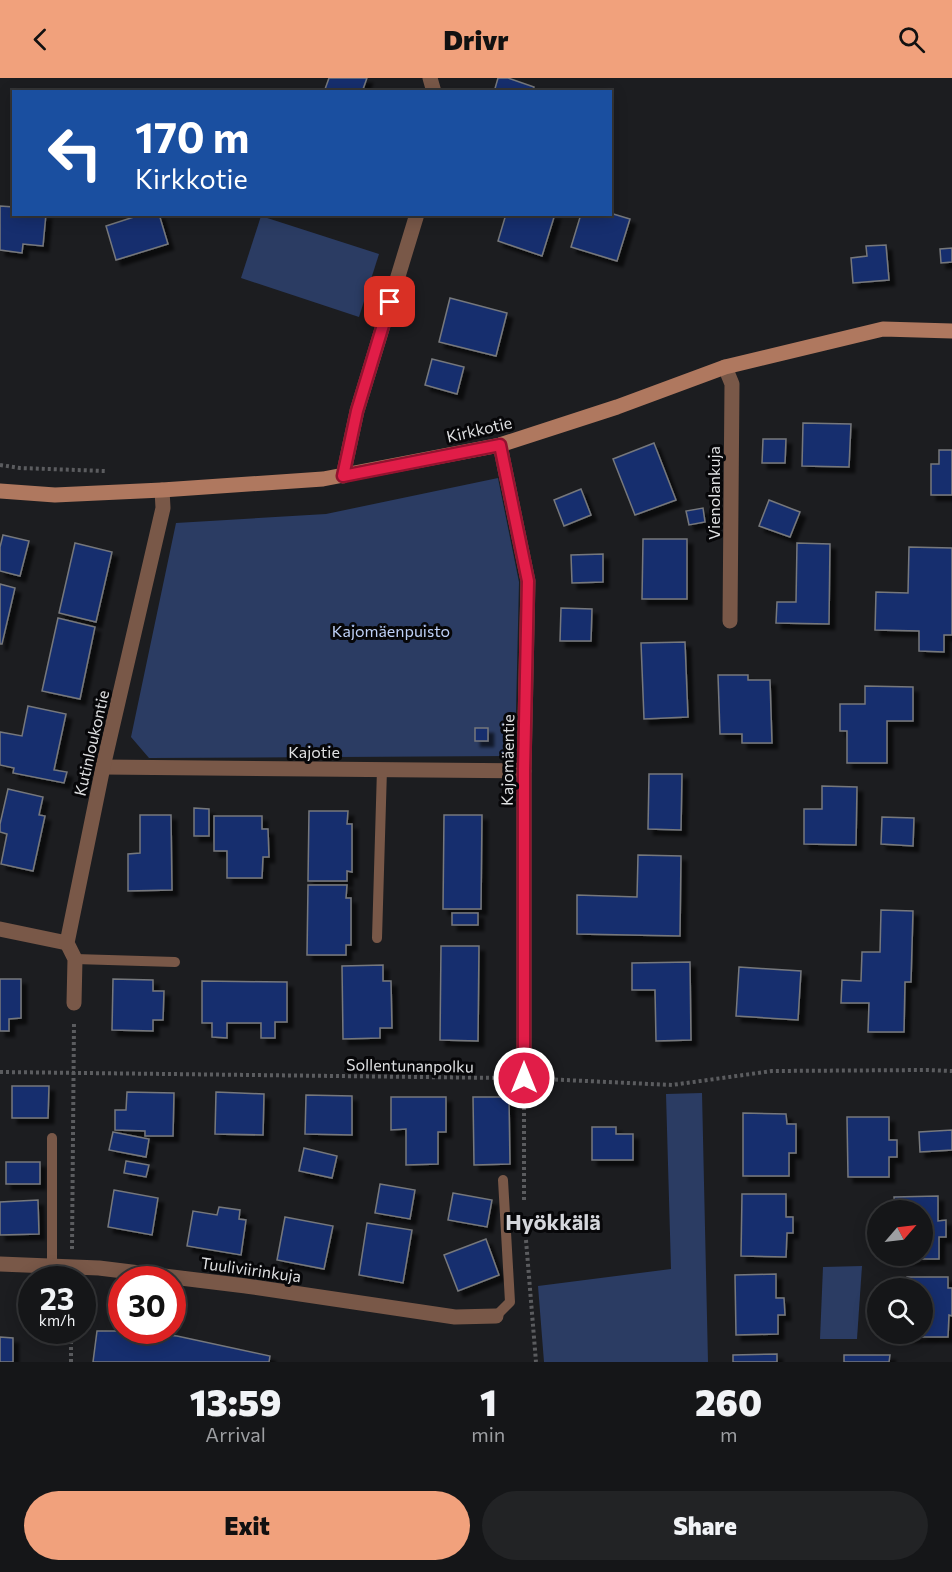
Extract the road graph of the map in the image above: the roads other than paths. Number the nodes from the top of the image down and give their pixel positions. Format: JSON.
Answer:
{"nodes":[{"id":1,"x":416,"y":216,"type":"edge"},
{"id":2,"x":952,"y":331,"type":"edge"},
{"id":3,"x":725,"y":367,"type":"junction"},
{"id":4,"x":500,"y":445,"type":"junction"},
{"id":5,"x":343,"y":476,"type":"junction"},
{"id":6,"x":162,"y":490,"type":"junction"},
{"id":7,"x":0,"y":491,"type":"edge"},
{"id":8,"x":730,"y":621,"type":"dead end"},
{"id":9,"x":103,"y":767,"type":"junction"},
{"id":10,"x":382,"y":769,"type":"junction"},
{"id":11,"x":524,"y":771,"type":"junction"},
{"id":12,"x":0,"y":929,"type":"edge"},
{"id":13,"x":377,"y":939,"type":"dead end"},
{"id":14,"x":67,"y":944,"type":"junction"},
{"id":15,"x":75,"y":959,"type":"junction"},
{"id":16,"x":175,"y":962,"type":"dead end"},
{"id":17,"x":74,"y":1003,"type":"road end"},
{"id":18,"x":524,"y":1078,"type":"road end"},
{"id":19,"x":52,"y":1138,"type":"dead end"},
{"id":20,"x":503,"y":1180,"type":"dead end"},
{"id":21,"x":0,"y":1264,"type":"edge"},
{"id":22,"x":52,"y":1266,"type":"joint"},
{"id":23,"x":96,"y":1268,"type":"edge"},
{"id":24,"x":496,"y":1316,"type":"joint"}],
"edges":[{"from":1,"to":5,"type":"street"},
{"from":2,"to":3,"type":"street","name":"Kirkkotie"},
{"from":3,"to":4,"type":"street","name":"Kirkkotie"},
{"from":3,"to":8,"type":"street","name":"Vienolankuja"},
{"from":4,"to":5,"type":"street","name":"Kirkkotie"},
{"from":4,"to":11,"type":"street","name":"Kajomäentie"},
{"from":5,"to":6,"type":"street","name":"Kirkkotie"},
{"from":6,"to":7,"type":"street","name":"Kirkkotie"},
{"from":6,"to":9,"type":"street","name":"Kutinloukontie"},
{"from":9,"to":10,"type":"street","name":"Kajotie"},
{"from":9,"to":14,"type":"street","name":"Kutinloukontie"},
{"from":10,"to":11,"type":"street","name":"Kajotie"},
{"from":10,"to":13,"type":"lane"},
{"from":11,"to":18,"type":"street","name":"Kajomäentie"},
{"from":12,"to":14,"type":"street"},
{"from":14,"to":15,"type":"street"},
{"from":15,"to":16,"type":"lane"},
{"from":15,"to":17,"type":"street"},
{"from":19,"to":22,"type":"lane"},
{"from":20,"to":24,"type":"lane"},
{"from":21,"to":22,"type":"street","name":"Tuuliviirinkuja"},
{"from":23,"to":24,"type":"street","name":"Tuuliviirinkuja"}]}
